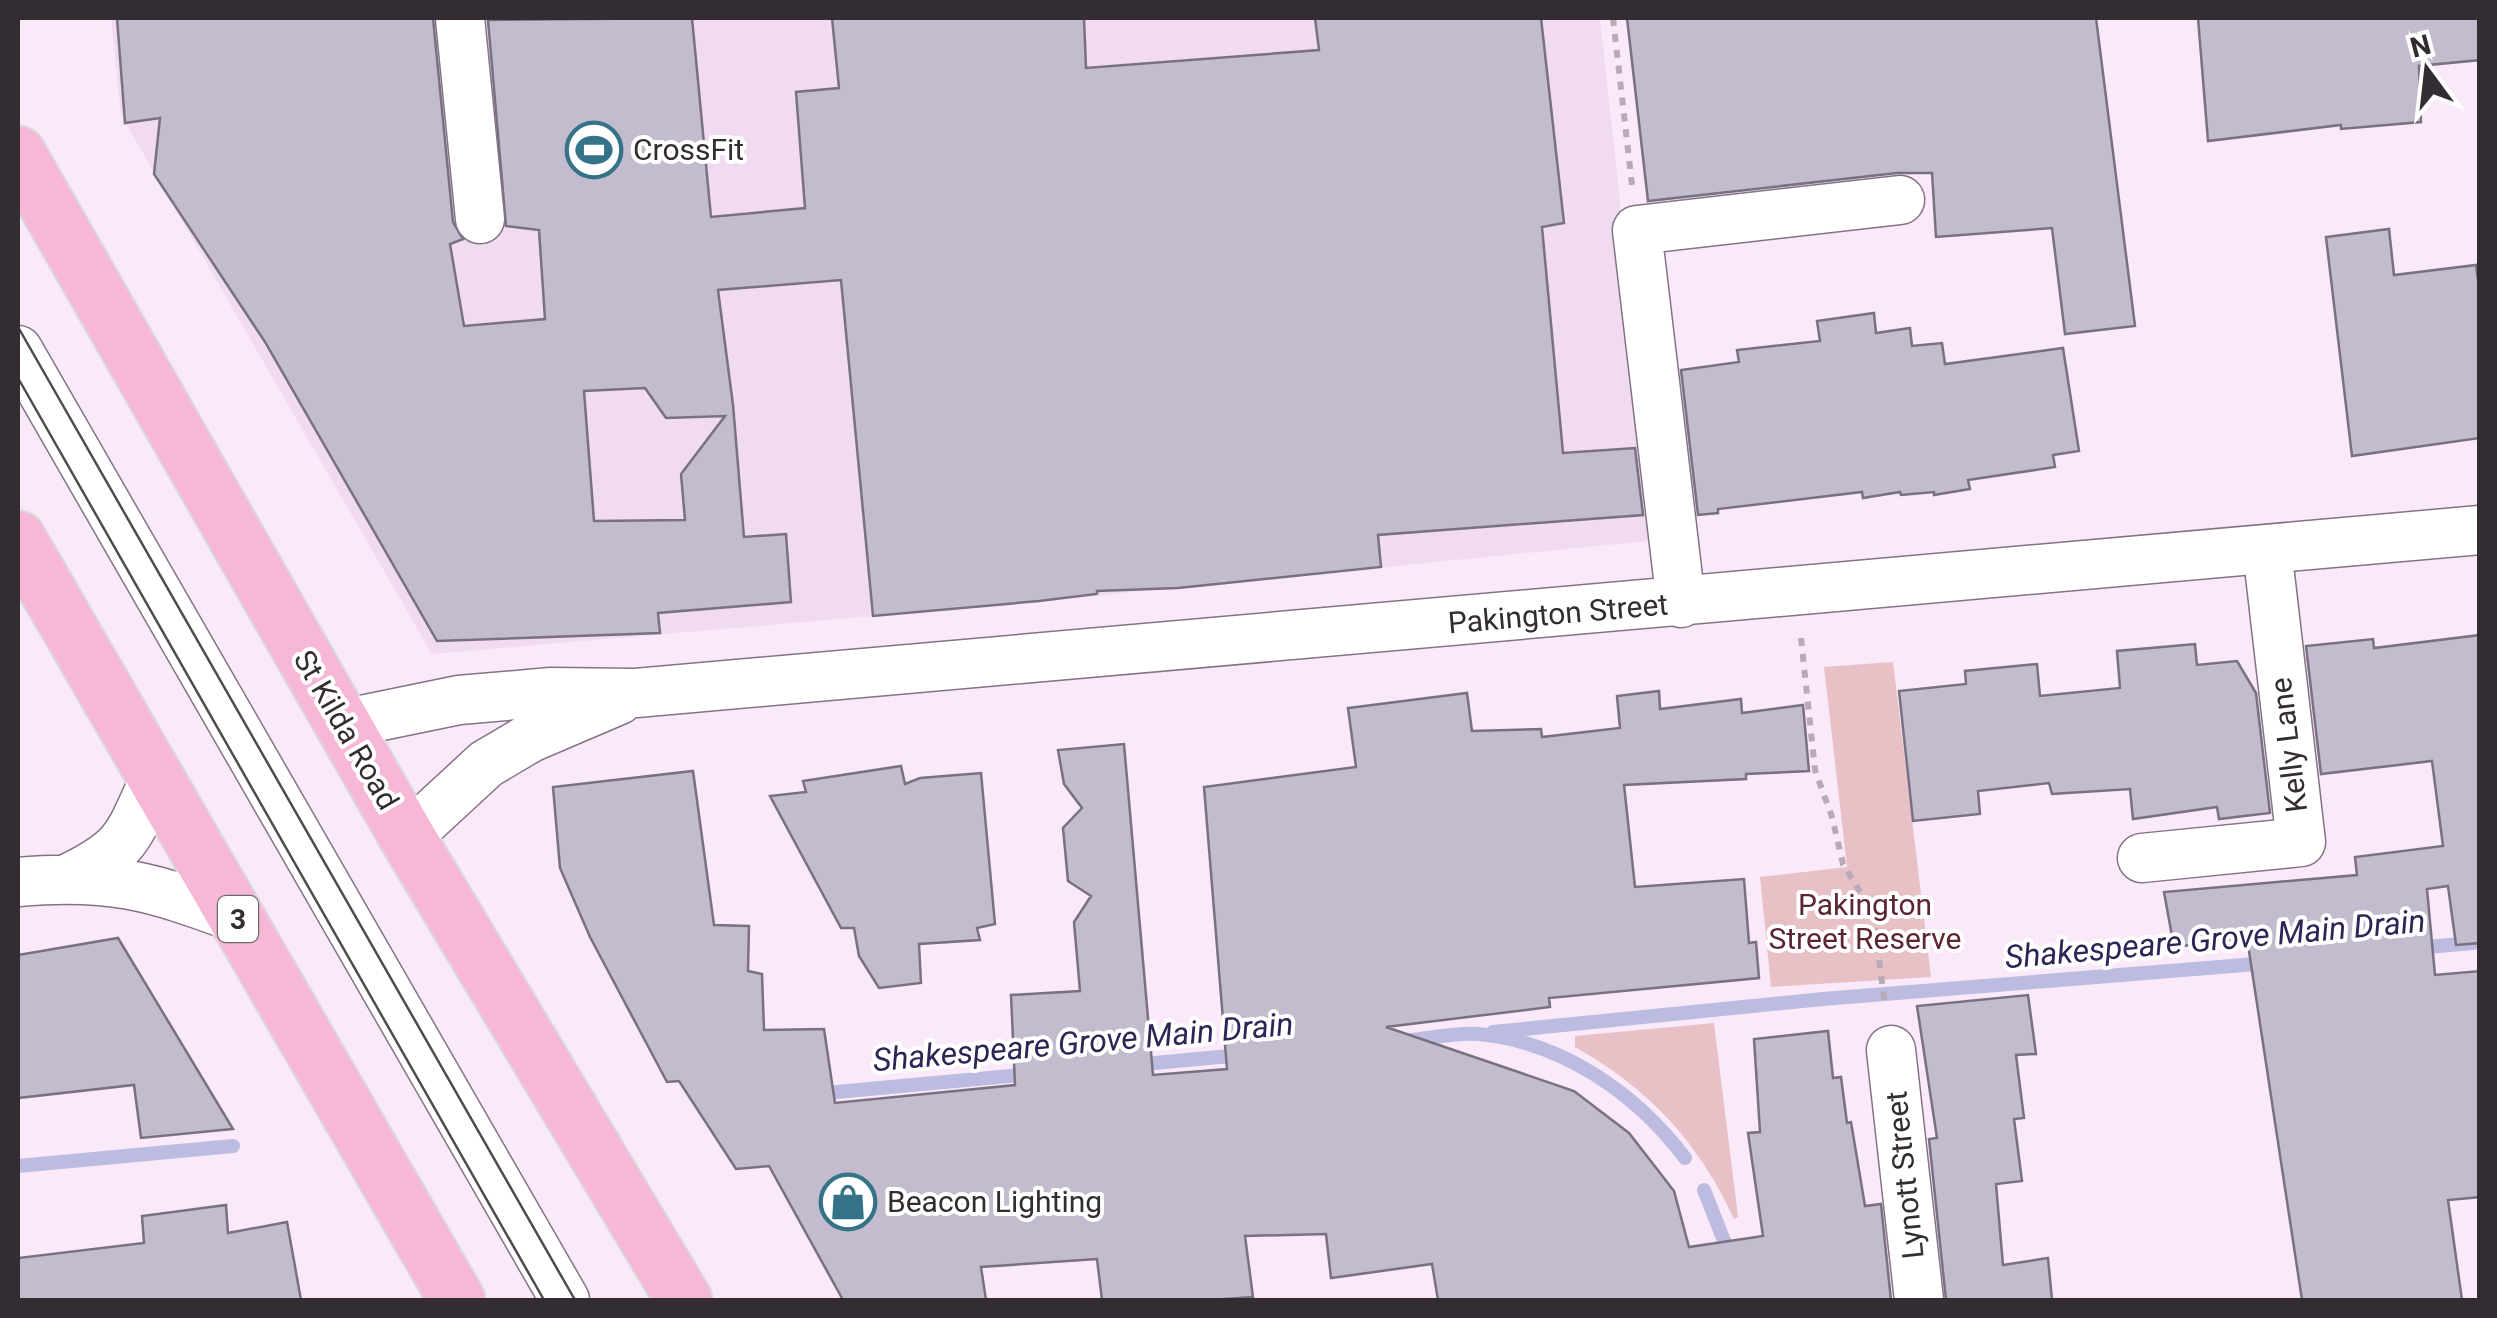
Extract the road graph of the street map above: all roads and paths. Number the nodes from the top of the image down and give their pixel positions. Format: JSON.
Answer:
{"nodes":[{"id":1,"x":460,"y":18,"type":"edge"},
{"id":2,"x":1613,"y":18,"type":"edge"},
{"id":3,"x":18,"y":154,"type":"edge"},
{"id":4,"x":1900,"y":200,"type":"dead end"},
{"id":5,"x":480,"y":219,"type":"dead end"},
{"id":6,"x":1636,"y":230,"type":"junction"},
{"id":7,"x":18,"y":350,"type":"edge"},
{"id":8,"x":2480,"y":530,"type":"edge"},
{"id":9,"x":18,"y":539,"type":"edge"},
{"id":10,"x":2267,"y":549,"type":"junction"},
{"id":11,"x":1796,"y":592,"type":"junction"},
{"id":12,"x":1680,"y":603,"type":"junction"},
{"id":13,"x":636,"y":693,"type":"junction"},
{"id":14,"x":342,"y":724,"type":"junction"},
{"id":15,"x":156,"y":776,"type":"junction"},
{"id":16,"x":407,"y":837,"type":"junction"},
{"id":17,"x":2142,"y":858,"type":"dead end"},
{"id":18,"x":69,"y":878,"type":"junction"},
{"id":19,"x":18,"y":882,"type":"edge"},
{"id":20,"x":237,"y":918,"type":"junction"},
{"id":21,"x":1889,"y":1034,"type":"joint"},
{"id":22,"x":456,"y":1300,"type":"edge"},
{"id":23,"x":566,"y":1300,"type":"edge"},
{"id":24,"x":684,"y":1300,"type":"edge"},
{"id":25,"x":1919,"y":1300,"type":"edge"}],
"edges":[{"from":1,"to":5,"type":"street"},
{"from":2,"to":6,"type":"path"},
{"from":3,"to":14,"type":"highway","name":"St Kilda Road"},
{"from":4,"to":6,"type":"street"},
{"from":6,"to":12,"type":"street"},
{"from":7,"to":23,"type":"street"},
{"from":8,"to":10,"type":"street","name":"Pakington Street"},
{"from":9,"to":15,"type":"highway","number":"3"},
{"from":10,"to":11,"type":"street","name":"Pakington Street"},
{"from":10,"to":17,"type":"street","name":"Kelly Lane"},
{"from":11,"to":12,"type":"street","name":"Pakington Street"},
{"from":11,"to":21,"type":"path"},
{"from":12,"to":13,"type":"street","name":"Pakington Street"},
{"from":13,"to":14,"type":"street","name":"Pakington Street"},
{"from":13,"to":16,"type":"street","name":"Pakington Street"},
{"from":14,"to":16,"type":"highway","name":"St Kilda Road"},
{"from":15,"to":18,"type":"street"},
{"from":15,"to":20,"type":"highway","number":"3"},
{"from":16,"to":24,"type":"highway","name":"St Kilda Road"},
{"from":18,"to":19,"type":"street"},
{"from":18,"to":20,"type":"street"},
{"from":20,"to":22,"type":"highway","number":"3"},
{"from":21,"to":25,"type":"street","name":"Lynott Street"}]}
